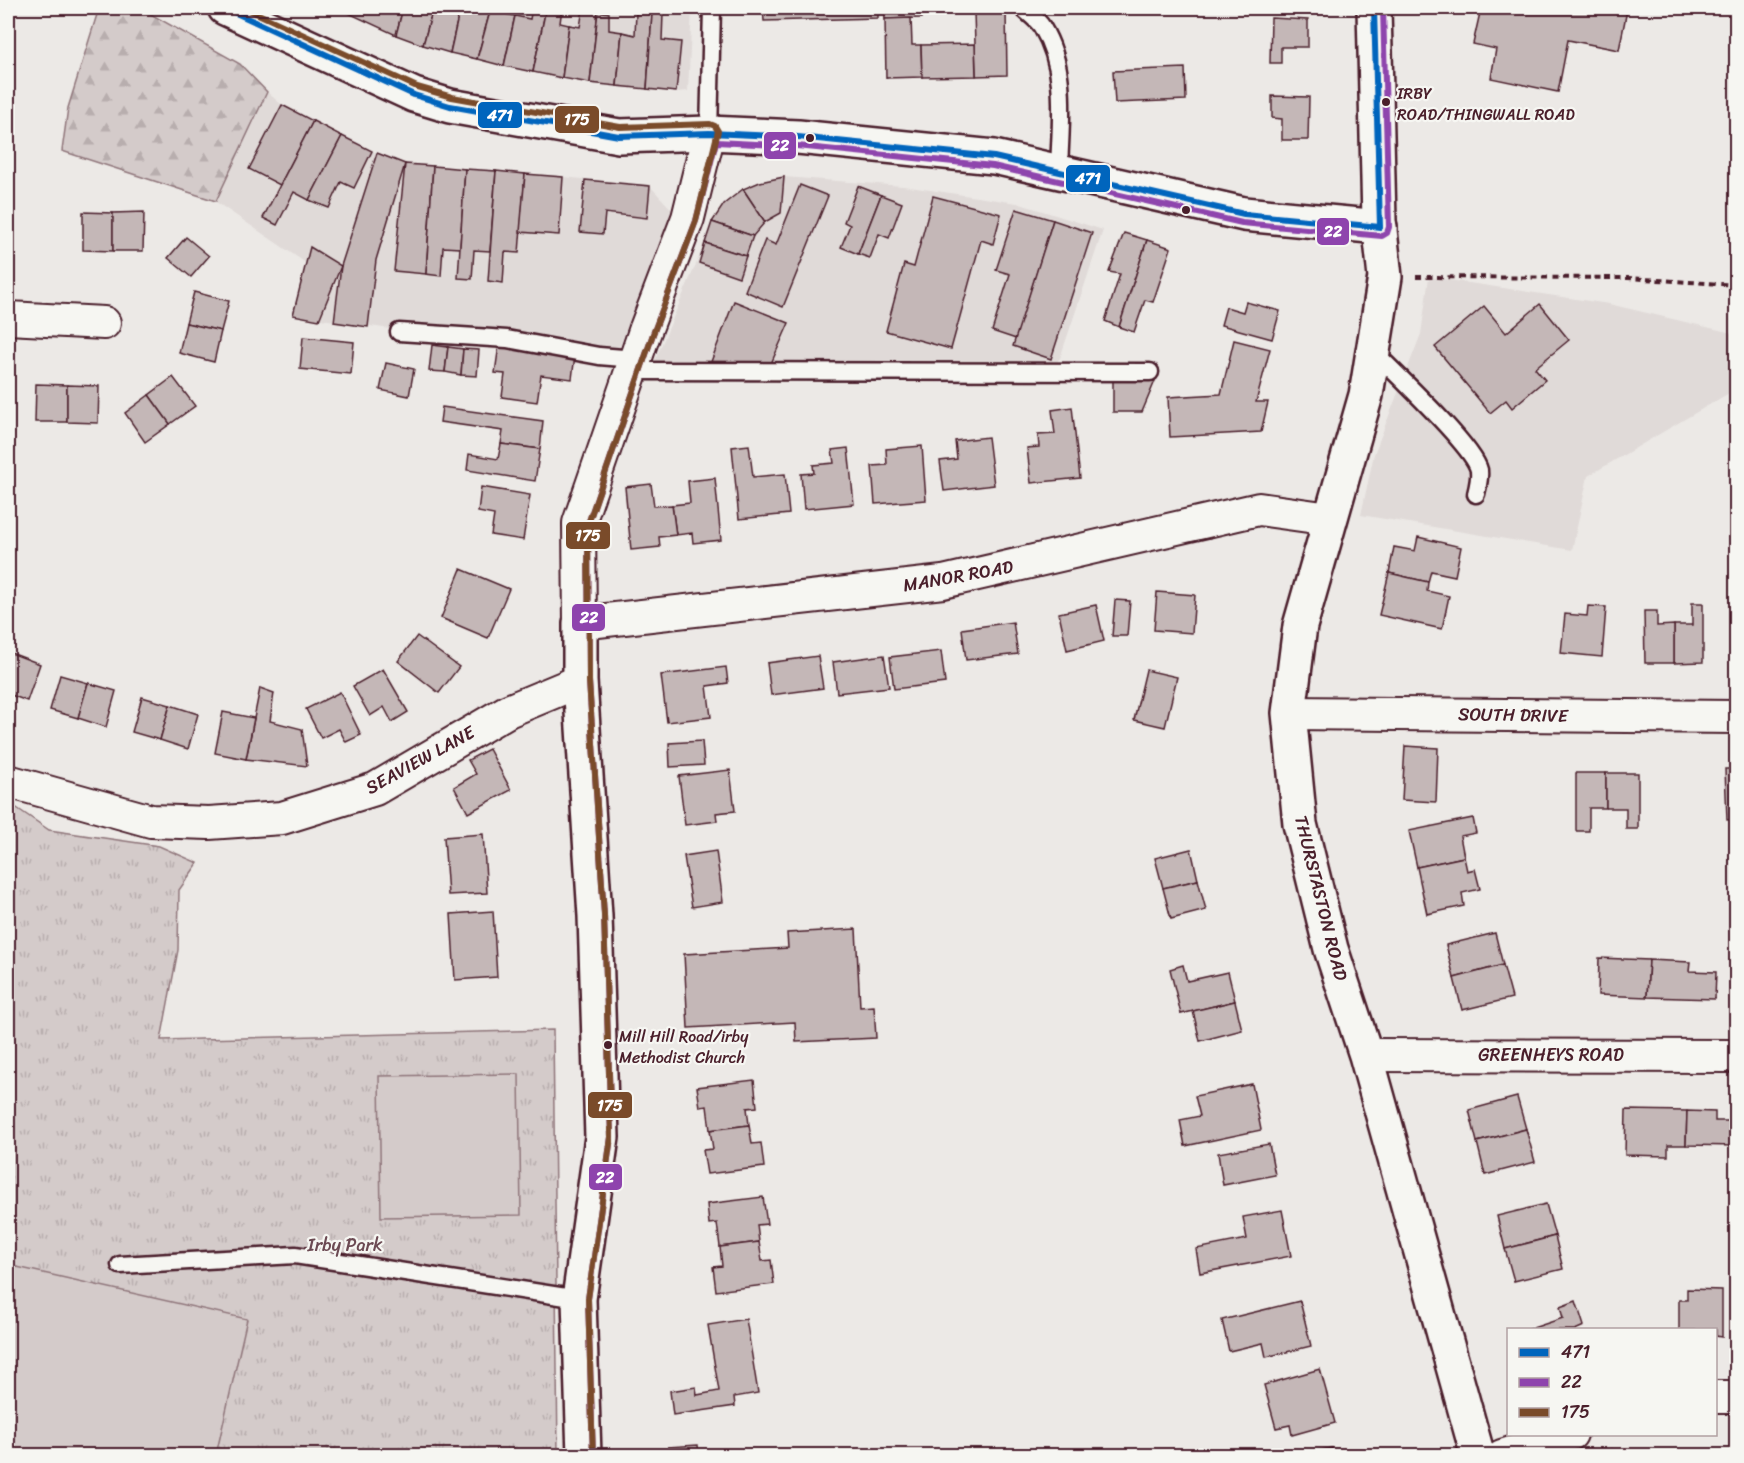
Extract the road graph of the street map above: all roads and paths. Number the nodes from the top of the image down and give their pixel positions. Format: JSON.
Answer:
{"nodes":[{"id":1,"x":225,"y":8,"type":"edge"},
{"id":2,"x":712,"y":8,"type":"edge"},
{"id":3,"x":1023,"y":8,"type":"edge"},
{"id":4,"x":1374,"y":8,"type":"edge"},
{"id":5,"x":709,"y":133,"type":"junction"},
{"id":6,"x":1059,"y":172,"type":"junction"},
{"id":7,"x":1380,"y":227,"type":"junction"},
{"id":8,"x":1385,"y":277,"type":"junction"},
{"id":9,"x":1737,"y":285,"type":"edge"},
{"id":10,"x":8,"y":318,"type":"edge"},
{"id":11,"x":104,"y":323,"type":"dead end"},
{"id":12,"x":399,"y":332,"type":"dead end"},
{"id":13,"x":1373,"y":351,"type":"junction"},
{"id":14,"x":633,"y":365,"type":"junction"},
{"id":15,"x":1150,"y":372,"type":"dead end"},
{"id":16,"x":1476,"y":494,"type":"dead end"},
{"id":17,"x":1330,"y":519,"type":"junction"},
{"id":18,"x":580,"y":624,"type":"junction"},
{"id":19,"x":580,"y":681,"type":"junction"},
{"id":20,"x":1289,"y":713,"type":"junction"},
{"id":21,"x":1737,"y":717,"type":"edge"},
{"id":22,"x":8,"y":781,"type":"edge"},
{"id":23,"x":1366,"y":1055,"type":"junction"},
{"id":24,"x":1737,"y":1056,"type":"edge"},
{"id":25,"x":120,"y":1265,"type":"dead end"},
{"id":26,"x":579,"y":1299,"type":"junction"},
{"id":27,"x":1717,"y":1397,"type":"edge"},
{"id":28,"x":1737,"y":1397,"type":"edge"},
{"id":29,"x":1564,"y":1436,"type":"edge"},
{"id":30,"x":584,"y":1455,"type":"edge"},
{"id":31,"x":1478,"y":1455,"type":"edge"},
{"id":32,"x":1502,"y":1455,"type":"edge"}],
"edges":[{"from":1,"to":5,"type":"street"},
{"from":2,"to":5,"type":"lane"},
{"from":3,"to":6,"type":"lane"},
{"from":4,"to":7,"type":"street","name":"THURSTASTON ROAD"},
{"from":5,"to":6,"type":"street"},
{"from":5,"to":14,"type":"street"},
{"from":6,"to":7,"type":"street"},
{"from":7,"to":8,"type":"street","name":"THURSTASTON ROAD"},
{"from":8,"to":9,"type":"path"},
{"from":8,"to":13,"type":"street","name":"THURSTASTON ROAD"},
{"from":10,"to":11,"type":"street"},
{"from":12,"to":14,"type":"lane"},
{"from":13,"to":16,"type":"lane"},
{"from":13,"to":17,"type":"street","name":"THURSTASTON ROAD"},
{"from":14,"to":15,"type":"lane"},
{"from":14,"to":18,"type":"street"},
{"from":17,"to":18,"type":"street","name":"MANOR ROAD"},
{"from":17,"to":20,"type":"street","name":"THURSTASTON ROAD"},
{"from":18,"to":19,"type":"street"},
{"from":19,"to":22,"type":"street","name":"SEAVIEW LANE"},
{"from":19,"to":26,"type":"street"},
{"from":20,"to":21,"type":"street","name":"SOUTH DRIVE"},
{"from":20,"to":23,"type":"street","name":"THURSTASTON ROAD"},
{"from":23,"to":24,"type":"street","name":"GREENHEYS ROAD"},
{"from":23,"to":31,"type":"street","name":"THURSTASTON ROAD"},
{"from":25,"to":26,"type":"lane"},
{"from":26,"to":30,"type":"street"},
{"from":27,"to":28,"type":"street"},
{"from":29,"to":32,"type":"street"}]}
